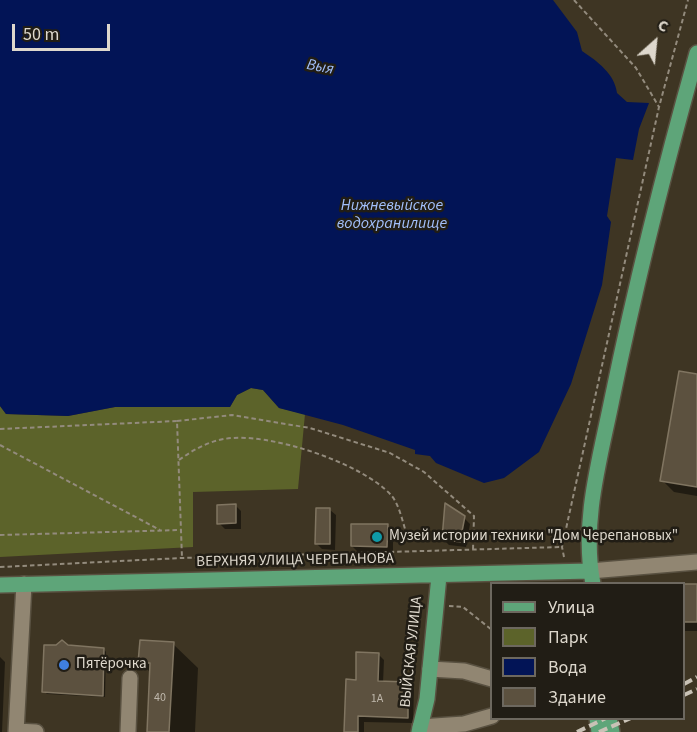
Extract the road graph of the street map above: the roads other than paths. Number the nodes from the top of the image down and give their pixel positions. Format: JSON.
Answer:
{"nodes":[{"id":1,"x":697,"y":53,"type":"edge"},
{"id":2,"x":697,"y":562,"type":"edge"},
{"id":3,"x":439,"y":576,"type":"junction"},
{"id":4,"x":591,"y":577,"type":"edge"},
{"id":5,"x":24,"y":584,"type":"junction"},
{"id":6,"x":0,"y":585,"type":"edge"},
{"id":7,"x":430,"y":669,"type":"junction"},
{"id":8,"x":130,"y":678,"type":"dead end"},
{"id":9,"x":490,"y":678,"type":"edge"},
{"id":10,"x":490,"y":717,"type":"edge"},
{"id":11,"x":420,"y":729,"type":"edge"},
{"id":12,"x":16,"y":732,"type":"edge"},
{"id":13,"x":36,"y":732,"type":"edge"},
{"id":14,"x":128,"y":732,"type":"edge"}],
"edges":[{"from":1,"to":4,"type":"main road"},
{"from":2,"to":4,"type":"lane"},
{"from":3,"to":4,"type":"main road","name":"ВЕРХНЯЯ УЛИЦА ЧЕРЕПАНОВА"},
{"from":3,"to":5,"type":"main road","name":"ВЕРХНЯЯ УЛИЦА ЧЕРЕПАНОВА"},
{"from":3,"to":7,"type":"main road","name":"ВЫЙСКАЯ УЛИЦА"},
{"from":5,"to":6,"type":"main road","name":"ВЕРХНЯЯ УЛИЦА ЧЕРЕПАНОВА"},
{"from":5,"to":12,"type":"lane"},
{"from":7,"to":9,"type":"lane"},
{"from":7,"to":11,"type":"main road","name":"ВЫЙСКАЯ УЛИЦА"},
{"from":8,"to":14,"type":"lane"},
{"from":10,"to":11,"type":"lane"},
{"from":12,"to":13,"type":"lane"}]}
